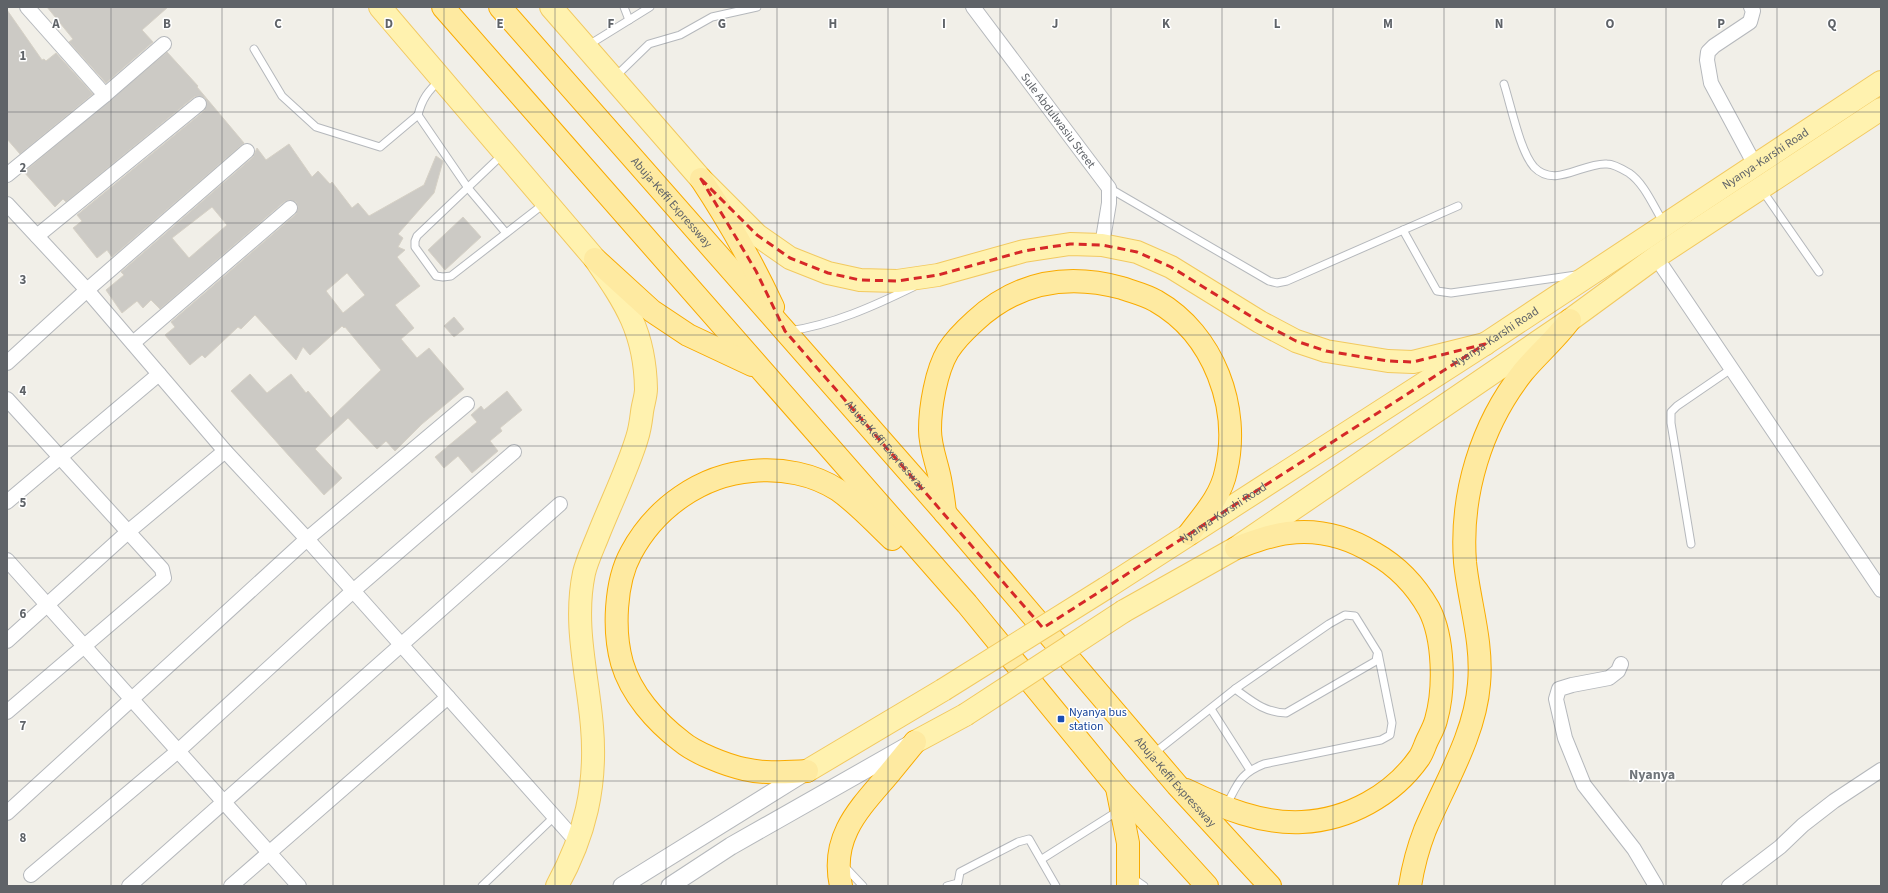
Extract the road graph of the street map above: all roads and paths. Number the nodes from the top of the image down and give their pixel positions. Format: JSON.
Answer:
{"nodes":[{"id":1,"x":27,"y":7,"type":"edge"},
{"id":2,"x":380,"y":7,"type":"edge"},
{"id":3,"x":443,"y":7,"type":"edge"},
{"id":4,"x":500,"y":7,"type":"edge"},
{"id":5,"x":551,"y":7,"type":"edge"},
{"id":6,"x":624,"y":7,"type":"edge"},
{"id":7,"x":650,"y":7,"type":"edge"},
{"id":8,"x":757,"y":7,"type":"edge"},
{"id":9,"x":973,"y":7,"type":"edge"},
{"id":10,"x":1751,"y":7,"type":"edge"},
{"id":11,"x":629,"y":20,"type":"junction"},
{"id":12,"x":164,"y":44,"type":"dead end"},
{"id":13,"x":586,"y":47,"type":"junction"},
{"id":14,"x":254,"y":50,"type":"dead end"},
{"id":15,"x":442,"y":79,"type":"junction"},
{"id":16,"x":613,"y":79,"type":"junction"},
{"id":17,"x":1881,"y":82,"type":"edge"},
{"id":18,"x":1504,"y":84,"type":"dead end"},
{"id":19,"x":105,"y":95,"type":"junction"},
{"id":20,"x":199,"y":104,"type":"dead end"},
{"id":21,"x":1881,"y":109,"type":"edge"},
{"id":22,"x":418,"y":115,"type":"junction"},
{"id":23,"x":247,"y":151,"type":"dead end"},
{"id":24,"x":505,"y":153,"type":"junction"},
{"id":25,"x":1755,"y":165,"type":"junction"},
{"id":26,"x":7,"y":175,"type":"edge"},
{"id":27,"x":701,"y":179,"type":"junction"},
{"id":28,"x":468,"y":188,"type":"junction"},
{"id":29,"x":1109,"y":188,"type":"junction"},
{"id":30,"x":1760,"y":188,"type":"junction"},
{"id":31,"x":546,"y":202,"type":"junction"},
{"id":32,"x":1458,"y":206,"type":"dead end"},
{"id":33,"x":290,"y":208,"type":"dead end"},
{"id":34,"x":9,"y":210,"type":"edge"},
{"id":35,"x":1665,"y":225,"type":"junction"},
{"id":36,"x":1403,"y":230,"type":"junction"},
{"id":37,"x":506,"y":233,"type":"junction"},
{"id":38,"x":37,"y":236,"type":"junction"},
{"id":39,"x":1102,"y":245,"type":"junction"},
{"id":40,"x":1656,"y":257,"type":"junction"},
{"id":41,"x":595,"y":259,"type":"junction"},
{"id":42,"x":1594,"y":272,"type":"junction"},
{"id":43,"x":1819,"y":272,"type":"dead end"},
{"id":44,"x":938,"y":275,"type":"junction"},
{"id":45,"x":87,"y":290,"type":"junction"},
{"id":46,"x":1570,"y":320,"type":"junction"},
{"id":47,"x":785,"y":331,"type":"junction"},
{"id":48,"x":133,"y":343,"type":"junction"},
{"id":49,"x":1485,"y":344,"type":"junction"},
{"id":50,"x":7,"y":363,"type":"edge"},
{"id":51,"x":760,"y":369,"type":"junction"},
{"id":52,"x":1731,"y":369,"type":"junction"},
{"id":53,"x":159,"y":374,"type":"junction"},
{"id":54,"x":7,"y":399,"type":"edge"},
{"id":55,"x":466,"y":404,"type":"dead end"},
{"id":56,"x":225,"y":451,"type":"junction"},
{"id":57,"x":514,"y":452,"type":"dead end"},
{"id":58,"x":61,"y":457,"type":"junction"},
{"id":59,"x":7,"y":502,"type":"edge"},
{"id":60,"x":560,"y":504,"type":"dead end"},
{"id":61,"x":945,"y":513,"type":"junction"},
{"id":62,"x":129,"y":531,"type":"junction"},
{"id":63,"x":1189,"y":534,"type":"junction"},
{"id":64,"x":307,"y":539,"type":"junction"},
{"id":65,"x":1691,"y":544,"type":"dead end"},
{"id":66,"x":1236,"y":548,"type":"junction"},
{"id":67,"x":7,"y":560,"type":"edge"},
{"id":68,"x":1881,"y":590,"type":"edge"},
{"id":69,"x":353,"y":591,"type":"junction"},
{"id":70,"x":967,"y":604,"type":"junction"},
{"id":71,"x":46,"y":605,"type":"junction"},
{"id":72,"x":7,"y":641,"type":"edge"},
{"id":73,"x":401,"y":644,"type":"junction"},
{"id":74,"x":85,"y":647,"type":"junction"},
{"id":75,"x":1378,"y":653,"type":"junction"},
{"id":76,"x":1621,"y":664,"type":"dead end"},
{"id":77,"x":1235,"y":689,"type":"junction"},
{"id":78,"x":448,"y":697,"type":"junction"},
{"id":79,"x":132,"y":699,"type":"junction"},
{"id":80,"x":1211,"y":709,"type":"junction"},
{"id":81,"x":7,"y":712,"type":"edge"},
{"id":82,"x":915,"y":742,"type":"junction"},
{"id":83,"x":178,"y":751,"type":"junction"},
{"id":84,"x":1152,"y":755,"type":"junction"},
{"id":85,"x":1250,"y":770,"type":"junction"},
{"id":86,"x":1881,"y":770,"type":"edge"},
{"id":87,"x":807,"y":771,"type":"junction"},
{"id":88,"x":1177,"y":786,"type":"junction"},
{"id":89,"x":1117,"y":787,"type":"junction"},
{"id":90,"x":223,"y":801,"type":"junction"},
{"id":91,"x":1225,"y":808,"type":"junction"},
{"id":92,"x":1122,"y":809,"type":"junction"},
{"id":93,"x":7,"y":813,"type":"edge"},
{"id":94,"x":555,"y":816,"type":"junction"},
{"id":95,"x":577,"y":842,"type":"junction"},
{"id":96,"x":269,"y":852,"type":"junction"},
{"id":97,"x":1042,"y":859,"type":"junction"},
{"id":98,"x":839,"y":862,"type":"junction"},
{"id":99,"x":31,"y":875,"type":"dead end"},
{"id":100,"x":1133,"y":882,"type":"edge"},
{"id":101,"x":959,"y":884,"type":"edge"},
{"id":102,"x":129,"y":886,"type":"edge"},
{"id":103,"x":231,"y":886,"type":"edge"},
{"id":104,"x":299,"y":886,"type":"edge"},
{"id":105,"x":482,"y":886,"type":"edge"},
{"id":106,"x":557,"y":886,"type":"edge"},
{"id":107,"x":622,"y":886,"type":"edge"},
{"id":108,"x":670,"y":886,"type":"edge"},
{"id":109,"x":841,"y":886,"type":"edge"},
{"id":110,"x":863,"y":886,"type":"edge"},
{"id":111,"x":946,"y":886,"type":"edge"},
{"id":112,"x":1056,"y":886,"type":"edge"},
{"id":113,"x":1207,"y":886,"type":"edge"},
{"id":114,"x":1270,"y":886,"type":"edge"},
{"id":115,"x":1410,"y":886,"type":"edge"},
{"id":116,"x":1656,"y":886,"type":"edge"},
{"id":117,"x":1729,"y":886,"type":"edge"}],
"edges":[{"from":1,"to":19,"type":"street"},
{"from":2,"to":15,"type":"main road"},
{"from":3,"to":51,"type":"highway"},
{"from":4,"to":47,"type":"highway","name":"Abuja-Keffi Expressway"},
{"from":5,"to":13,"type":"main road"},
{"from":6,"to":11,"type":"lane"},
{"from":7,"to":11,"type":"lane"},
{"from":8,"to":16,"type":"lane"},
{"from":9,"to":29,"type":"street","name":"Sule Abdulwasiu Street"},
{"from":10,"to":25,"type":"street"},
{"from":11,"to":13,"type":"lane"},
{"from":12,"to":19,"type":"street"},
{"from":13,"to":16,"type":"main road"},
{"from":14,"to":22,"type":"lane"},
{"from":15,"to":22,"type":"lane"},
{"from":15,"to":24,"type":"main road"},
{"from":16,"to":27,"type":"main road"},
{"from":17,"to":25,"type":"main road","name":"Nyanya-Karshi Road"},
{"from":18,"to":35,"type":"lane"},
{"from":19,"to":26,"type":"street"},
{"from":20,"to":38,"type":"street"},
{"from":21,"to":30,"type":"main road","name":"Nyanya-Karshi Road"},
{"from":22,"to":28,"type":"lane"},
{"from":23,"to":45,"type":"street"},
{"from":24,"to":28,"type":"lane"},
{"from":24,"to":31,"type":"main road"},
{"from":25,"to":35,"type":"main road","name":"Nyanya-Karshi Road"},
{"from":27,"to":44,"type":"main road"},
{"from":27,"to":47,"type":"highway"},
{"from":28,"to":37,"type":"lane"},
{"from":28,"to":37,"type":"lane"},
{"from":29,"to":36,"type":"lane"},
{"from":29,"to":39,"type":"street"},
{"from":30,"to":40,"type":"main road","name":"Nyanya-Karshi Road"},
{"from":30,"to":43,"type":"lane"},
{"from":31,"to":37,"type":"lane"},
{"from":31,"to":41,"type":"main road"},
{"from":32,"to":36,"type":"lane"},
{"from":33,"to":48,"type":"street"},
{"from":34,"to":38,"type":"street"},
{"from":35,"to":42,"type":"main road","name":"Nyanya-Karshi Road"},
{"from":36,"to":42,"type":"lane"},
{"from":38,"to":45,"type":"street"},
{"from":39,"to":44,"type":"main road"},
{"from":39,"to":49,"type":"main road"},
{"from":40,"to":46,"type":"main road","name":"Nyanya-Karshi Road"},
{"from":40,"to":52,"type":"street"},
{"from":41,"to":51,"type":"highway"},
{"from":41,"to":95,"type":"main road"},
{"from":42,"to":49,"type":"main road","name":"Nyanya-Karshi Road"},
{"from":44,"to":47,"type":"lane"},
{"from":45,"to":48,"type":"street"},
{"from":45,"to":50,"type":"street"},
{"from":46,"to":66,"type":"main road","name":"Nyanya-Karshi Road"},
{"from":46,"to":115,"type":"highway"},
{"from":47,"to":61,"type":"highway","name":"Abuja-Keffi Expressway"},
{"from":48,"to":53,"type":"street"},
{"from":49,"to":63,"type":"main road","name":"Nyanya-Karshi Road"},
{"from":51,"to":70,"type":"highway"},
{"from":52,"to":65,"type":"lane"},
{"from":52,"to":68,"type":"street"},
{"from":53,"to":56,"type":"street"},
{"from":53,"to":58,"type":"street"},
{"from":54,"to":58,"type":"street"},
{"from":55,"to":64,"type":"street"},
{"from":56,"to":62,"type":"street"},
{"from":56,"to":64,"type":"street"},
{"from":57,"to":69,"type":"street"},
{"from":58,"to":59,"type":"street"},
{"from":58,"to":62,"type":"street"},
{"from":60,"to":73,"type":"street"},
{"from":61,"to":63,"type":"highway"},
{"from":61,"to":84,"type":"highway","name":"Abuja-Keffi Expressway"},
{"from":62,"to":71,"type":"street"},
{"from":62,"to":74,"type":"street"},
{"from":63,"to":87,"type":"main road","name":"Nyanya-Karshi Road","bridge":true},
{"from":64,"to":69,"type":"street"},
{"from":64,"to":79,"type":"street"},
{"from":66,"to":82,"type":"main road","name":"Nyanya-Karshi Road","bridge":true},
{"from":66,"to":91,"type":"highway"},
{"from":67,"to":71,"type":"street"},
{"from":69,"to":73,"type":"street"},
{"from":69,"to":83,"type":"street"},
{"from":70,"to":87,"type":"highway"},
{"from":70,"to":89,"type":"highway"},
{"from":71,"to":72,"type":"street"},
{"from":71,"to":74,"type":"street"},
{"from":73,"to":78,"type":"street"},
{"from":73,"to":90,"type":"street"},
{"from":74,"to":79,"type":"street"},
{"from":74,"to":81,"type":"street"},
{"from":75,"to":77,"type":"lane"},
{"from":75,"to":77,"type":"lane"},
{"from":75,"to":85,"type":"lane"},
{"from":76,"to":116,"type":"street"},
{"from":77,"to":80,"type":"lane"},
{"from":78,"to":94,"type":"street"},
{"from":78,"to":96,"type":"street"},
{"from":79,"to":83,"type":"street"},
{"from":79,"to":93,"type":"street"},
{"from":80,"to":84,"type":"lane"},
{"from":80,"to":85,"type":"lane"},
{"from":82,"to":98,"type":"highway"},
{"from":82,"to":108,"type":"street"},
{"from":83,"to":90,"type":"street"},
{"from":83,"to":99,"type":"street"},
{"from":84,"to":88,"type":"highway","name":"Abuja-Keffi Expressway"},
{"from":85,"to":91,"type":"lane"},
{"from":86,"to":117,"type":"street"},
{"from":87,"to":107,"type":"street"},
{"from":88,"to":91,"type":"highway"},
{"from":88,"to":114,"type":"highway","name":"Abuja-Keffi Expressway"},
{"from":89,"to":92,"type":"highway"},
{"from":89,"to":113,"type":"highway"},
{"from":90,"to":96,"type":"street"},
{"from":90,"to":102,"type":"street"},
{"from":92,"to":97,"type":"lane"},
{"from":92,"to":100,"type":"highway"},
{"from":94,"to":95,"type":"street"},
{"from":94,"to":105,"type":"lane"},
{"from":95,"to":106,"type":"main road"},
{"from":96,"to":103,"type":"street"},
{"from":96,"to":104,"type":"street"},
{"from":97,"to":101,"type":"lane"},
{"from":97,"to":112,"type":"lane"},
{"from":98,"to":109,"type":"highway"},
{"from":98,"to":110,"type":"lane"},
{"from":101,"to":111,"type":"lane"}]}
